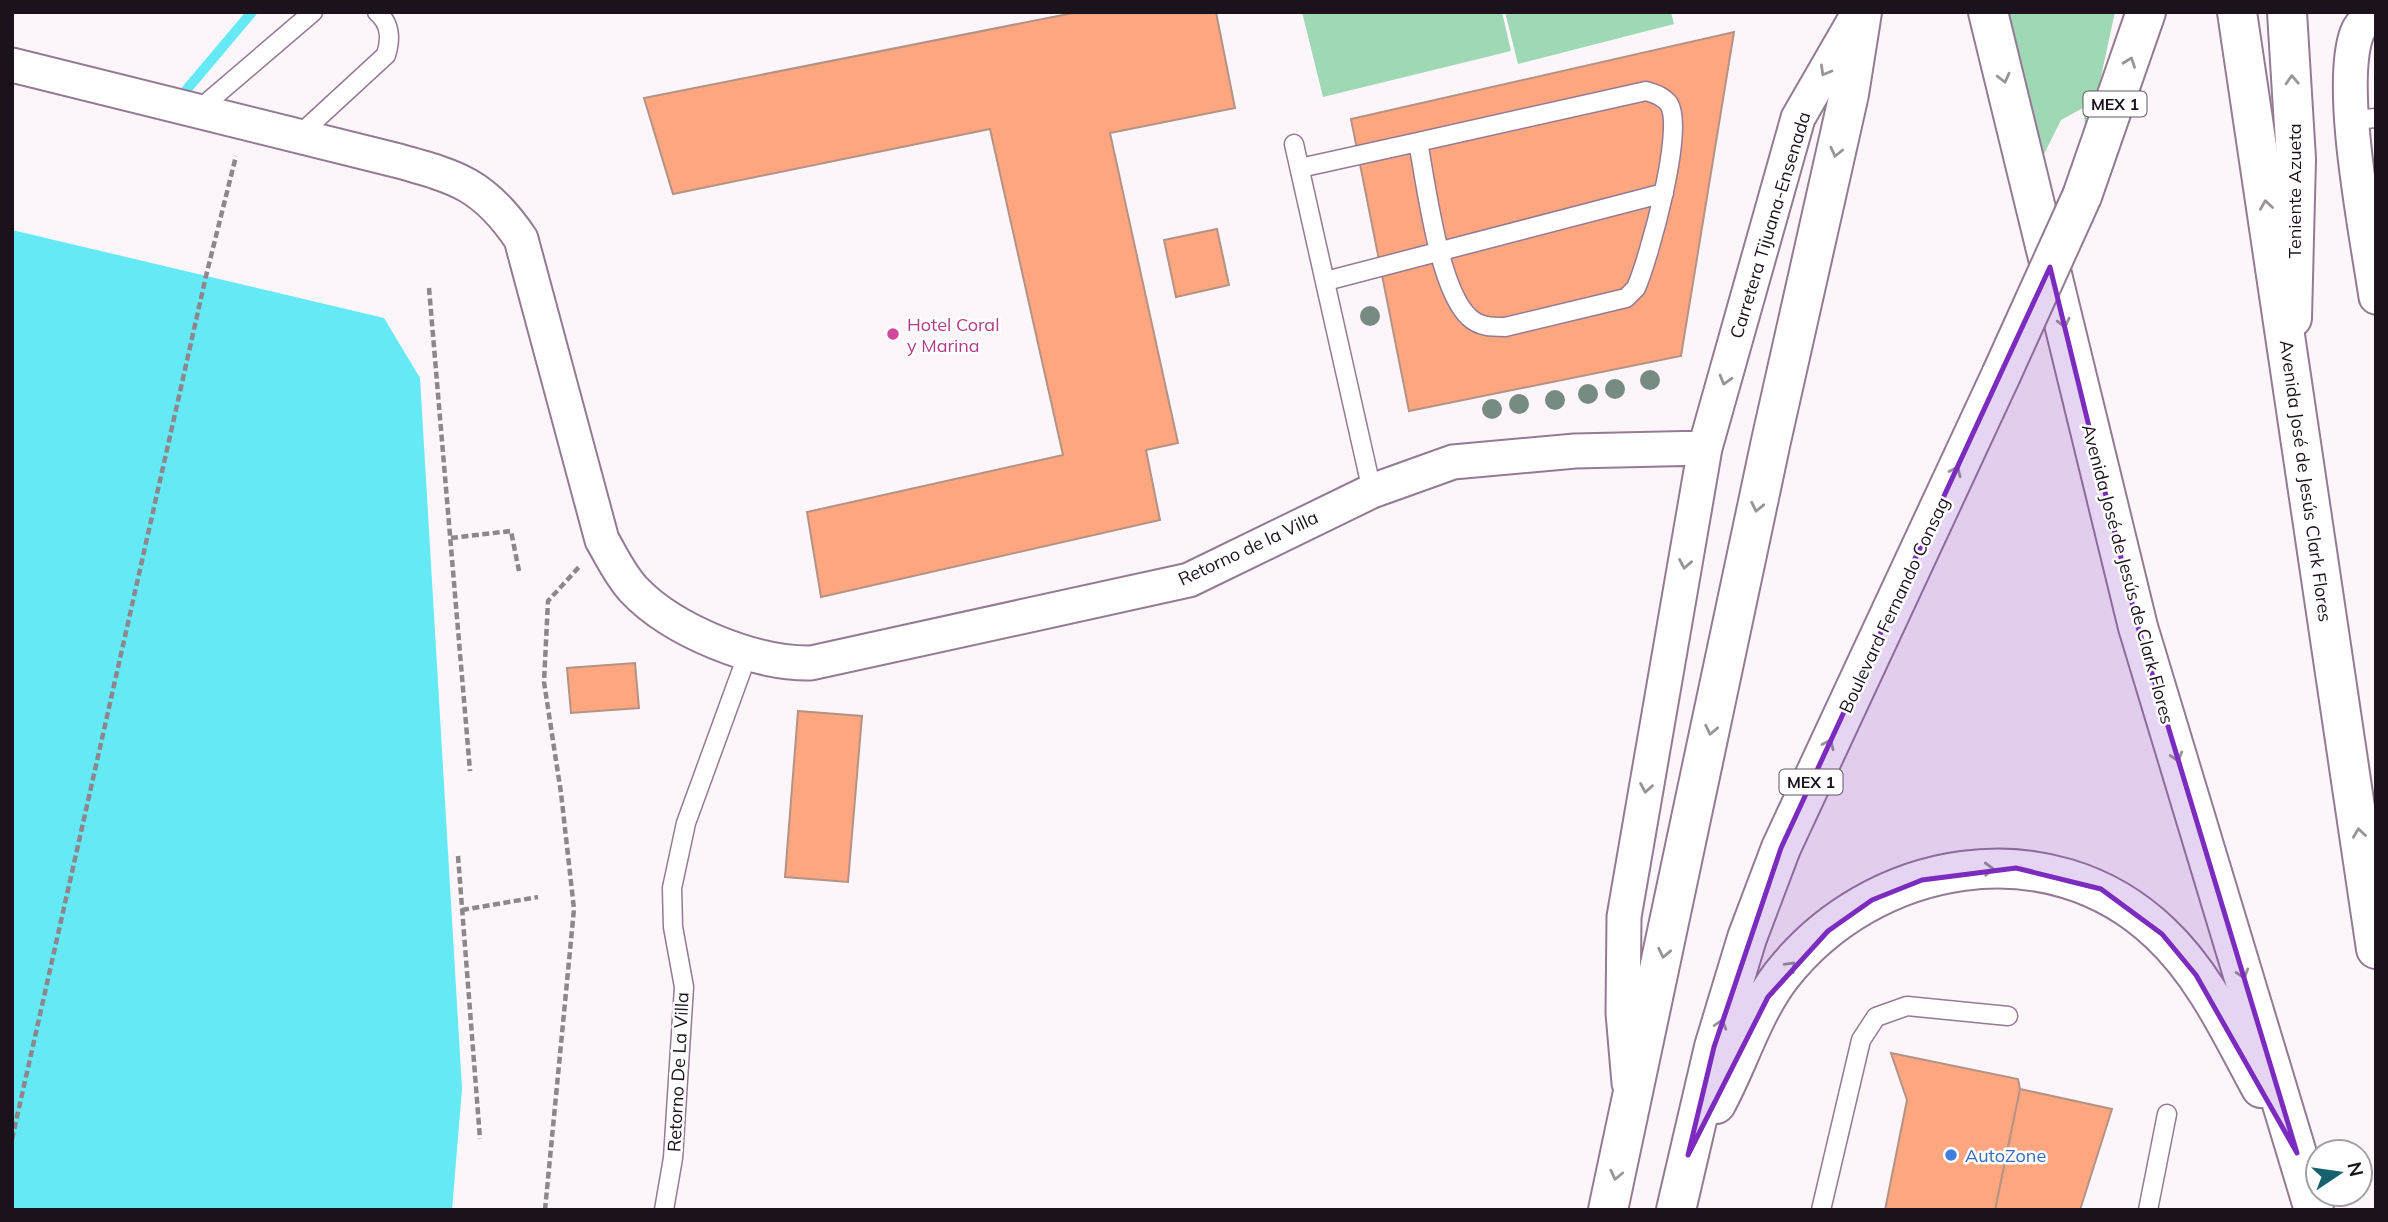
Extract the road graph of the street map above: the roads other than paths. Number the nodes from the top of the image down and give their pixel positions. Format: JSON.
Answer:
{"nodes":[{"id":1,"x":313,"y":12,"type":"edge"},
{"id":2,"x":377,"y":12,"type":"edge"},
{"id":3,"x":1861,"y":12,"type":"edge"},
{"id":4,"x":1988,"y":12,"type":"edge"},
{"id":5,"x":2146,"y":12,"type":"edge"},
{"id":6,"x":2237,"y":12,"type":"edge"},
{"id":7,"x":2287,"y":12,"type":"edge"},
{"id":8,"x":2375,"y":12,"type":"edge"},
{"id":9,"x":12,"y":65,"type":"edge"},
{"id":10,"x":195,"y":112,"type":"junction"},
{"id":11,"x":2364,"y":119,"type":"edge"},
{"id":12,"x":297,"y":137,"type":"junction"},
{"id":13,"x":1418,"y":142,"type":"junction"},
{"id":14,"x":1294,"y":144,"type":"dead end"},
{"id":15,"x":1300,"y":168,"type":"junction"},
{"id":16,"x":1664,"y":192,"type":"junction"},
{"id":17,"x":1440,"y":251,"type":"junction"},
{"id":18,"x":1326,"y":281,"type":"junction"},
{"id":19,"x":2376,"y":297,"type":"edge"},
{"id":20,"x":2290,"y":369,"type":"junction"},
{"id":21,"x":1705,"y":448,"type":"junction"},
{"id":22,"x":1372,"y":491,"type":"junction"},
{"id":23,"x":748,"y":653,"type":"junction"},
{"id":24,"x":2376,"y":949,"type":"edge"},
{"id":25,"x":2008,"y":1016,"type":"dead end"},
{"id":26,"x":1632,"y":1109,"type":"junction"},
{"id":27,"x":2167,"y":1114,"type":"dead end"},
{"id":28,"x":2297,"y":1153,"type":"junction"},
{"id":29,"x":1688,"y":1154,"type":"junction"},
{"id":30,"x":664,"y":1210,"type":"edge"},
{"id":31,"x":1608,"y":1210,"type":"edge"},
{"id":32,"x":1676,"y":1210,"type":"edge"},
{"id":33,"x":1821,"y":1210,"type":"edge"},
{"id":34,"x":2148,"y":1210,"type":"edge"},
{"id":35,"x":2314,"y":1210,"type":"edge"}],
"edges":[{"from":1,"to":10,"type":"lane"},
{"from":2,"to":12,"type":"lane"},
{"from":3,"to":21,"type":"street","name":"Carretera Tijuana-Ensenada","one_way":true},
{"from":3,"to":26,"type":"main road","one_way":true},
{"from":4,"to":28,"type":"main road","name":"Avenida José de Jesús de Clark Flores","one_way":true},
{"from":29,"to":5,"type":"main road","name":"Boulevard Fernando Consag","number":"MEX 1","one_way":true,"bridge":true},
{"from":20,"to":6,"type":"main road","name":"Avenida José de Jesús Clark Flores","one_way":true},
{"from":20,"to":7,"type":"main road","name":"Teniente Azueta","one_way":true},
{"from":8,"to":11,"type":"street"},
{"from":9,"to":10,"type":"street","name":"Retorno de la Villa"},
{"from":10,"to":12,"type":"street","name":"Retorno de la Villa"},
{"from":11,"to":19,"type":"street"},
{"from":12,"to":23,"type":"street","name":"Retorno de la Villa"},
{"from":13,"to":15,"type":"lane"},
{"from":13,"to":16,"type":"lane"},
{"from":13,"to":17,"type":"lane"},
{"from":14,"to":15,"type":"lane"},
{"from":15,"to":18,"type":"lane"},
{"from":16,"to":17,"type":"lane"},
{"from":16,"to":17,"type":"lane"},
{"from":17,"to":18,"type":"lane"},
{"from":18,"to":22,"type":"lane"},
{"from":24,"to":20,"type":"main road","name":"Avenida José de Jesús Clark Flores","one_way":true},
{"from":21,"to":22,"type":"street","name":"Retorno de la Villa"},
{"from":21,"to":26,"type":"street","name":"Carretera Tijuana-Ensenada","one_way":true},
{"from":22,"to":23,"type":"street","name":"Retorno de la Villa"},
{"from":23,"to":30,"type":"lane","name":"Retorno De La Villa"},
{"from":25,"to":33,"type":"lane"},
{"from":26,"to":31,"type":"main road","one_way":true},
{"from":27,"to":34,"type":"lane"},
{"from":29,"to":28,"type":"main road","one_way":true},
{"from":28,"to":35,"type":"main road","name":"Avenida José de Jesús de Clark Flores"},
{"from":29,"to":32,"type":"main road","name":"Boulevard Fernando Consag","number":"MEX 1"}]}
